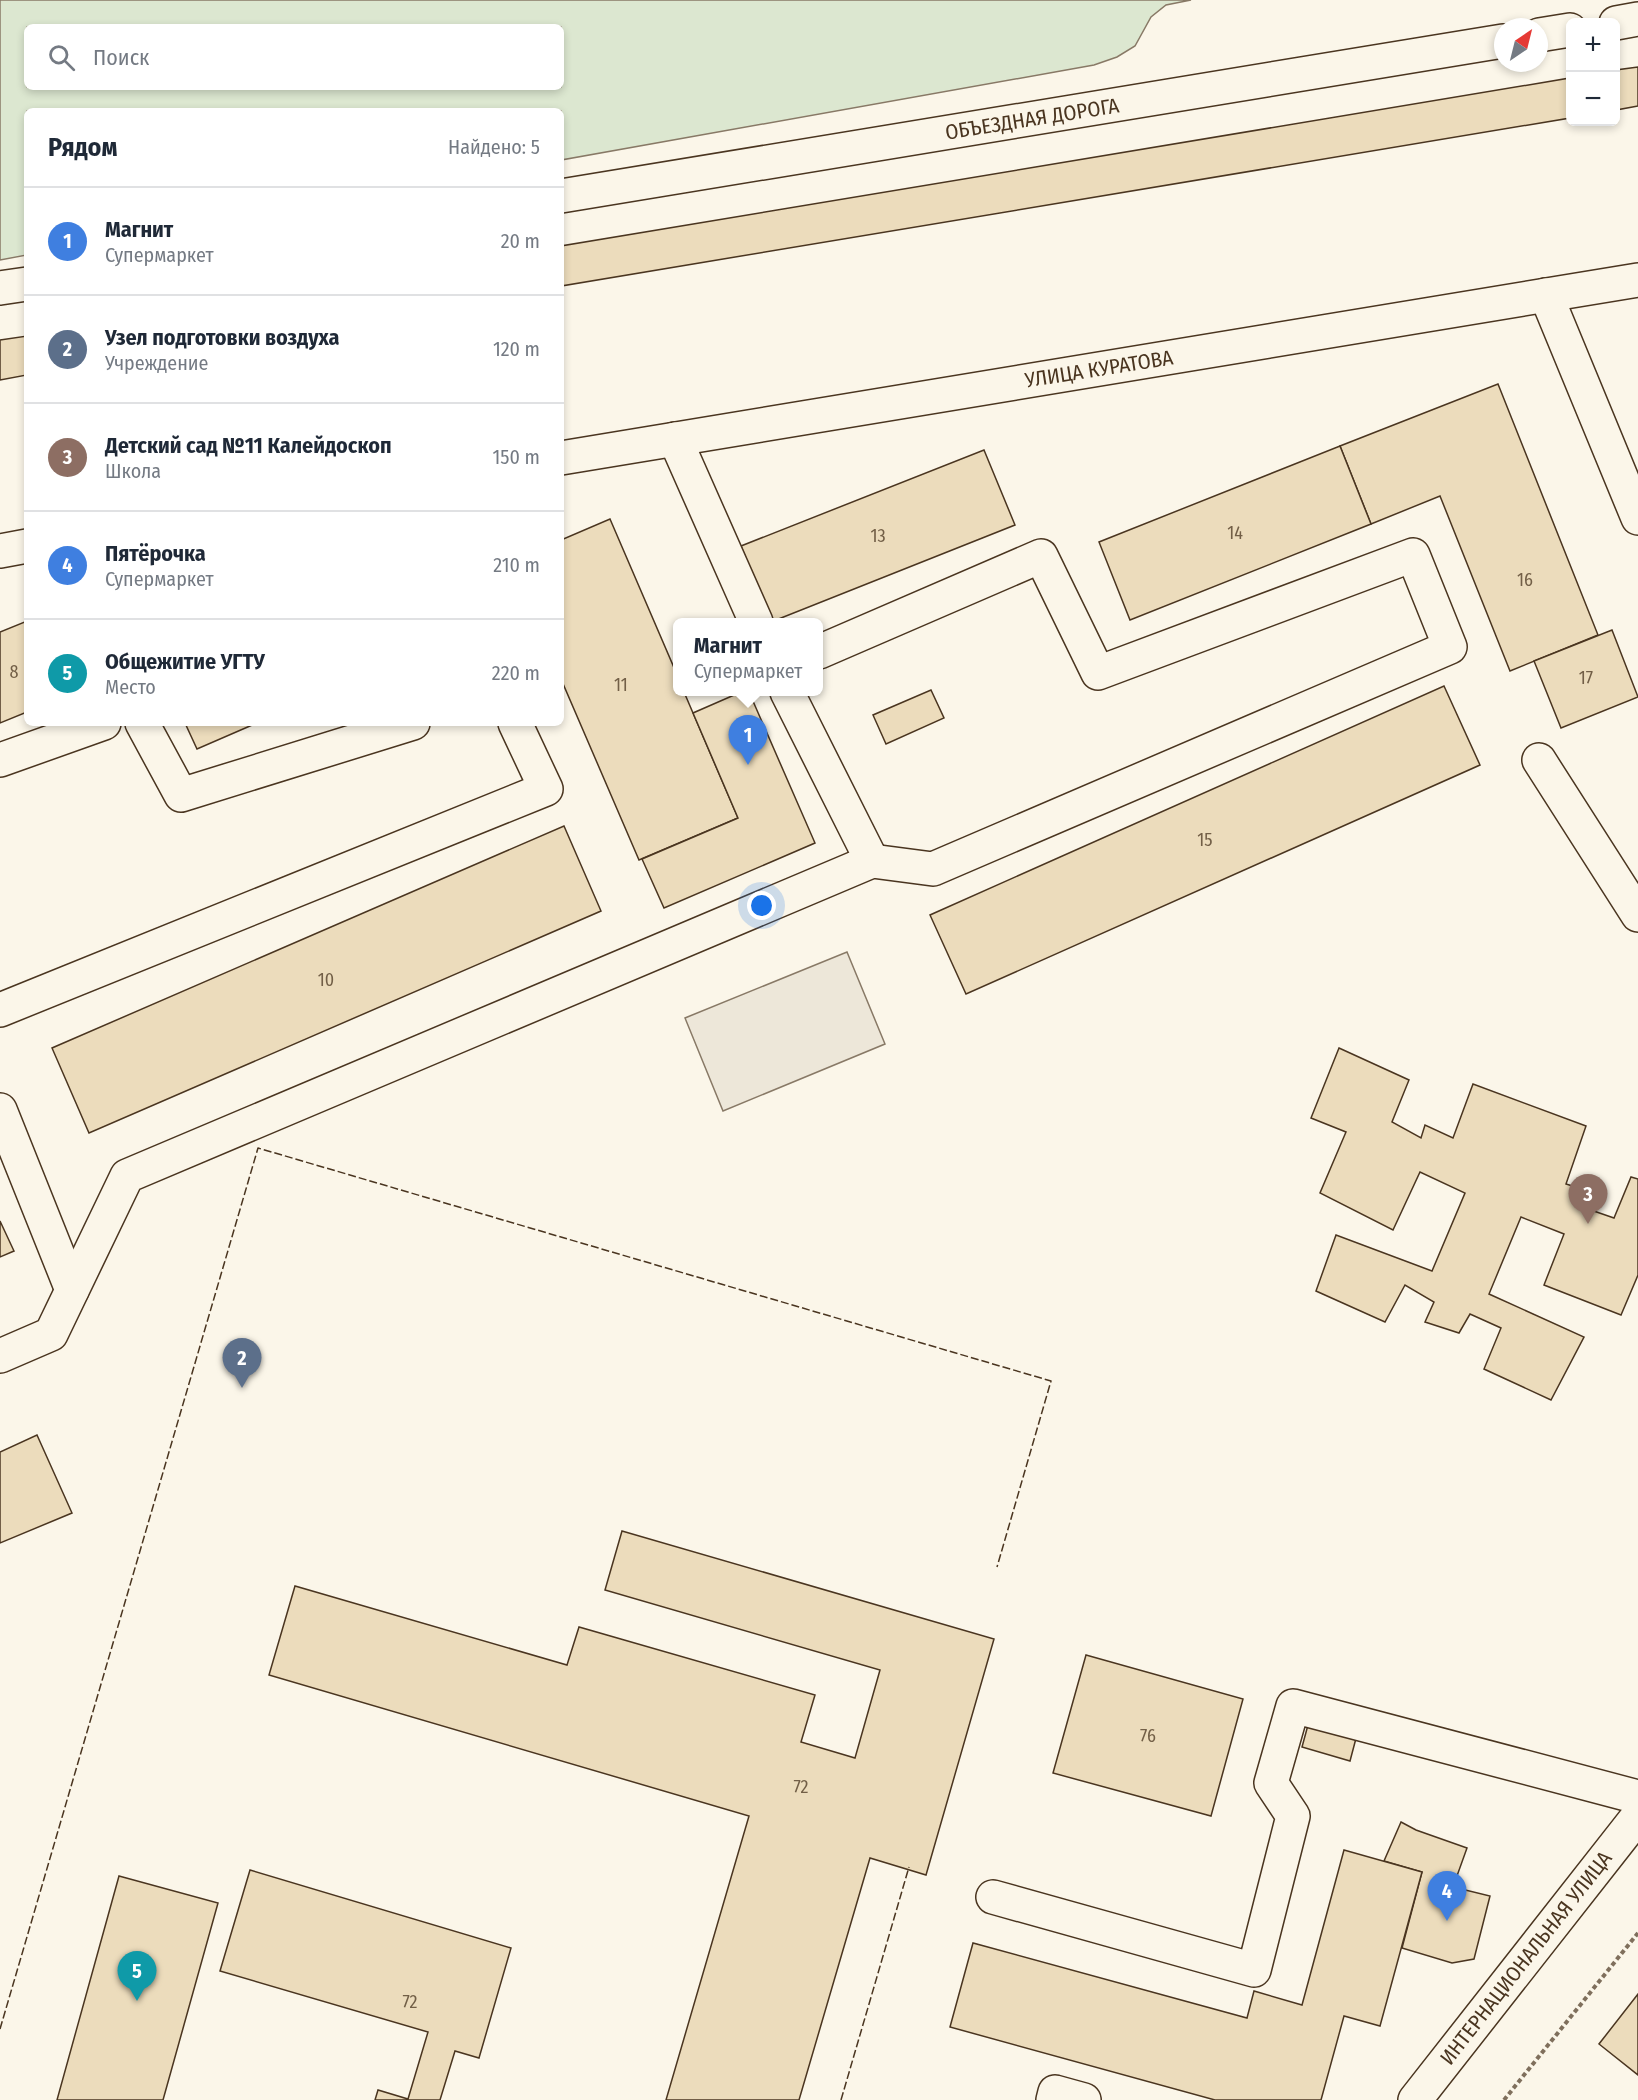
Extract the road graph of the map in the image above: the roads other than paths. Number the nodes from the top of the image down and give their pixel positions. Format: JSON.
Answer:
{"nodes":[{"id":1,"x":1638,"y":19,"type":"edge"},
{"id":2,"x":1620,"y":22,"type":"edge"},
{"id":3,"x":1566,"y":31,"type":"edge"},
{"id":4,"x":1548,"y":34,"type":"edge"},
{"id":5,"x":1494,"y":42,"type":"edge"},
{"id":6,"x":564,"y":196,"type":"edge"},
{"id":7,"x":1638,"y":280,"type":"edge"},
{"id":8,"x":24,"y":284,"type":"edge"},
{"id":9,"x":0,"y":288,"type":"edge"},
{"id":10,"x":1546,"y":295,"type":"junction"},
{"id":11,"x":675,"y":439,"type":"junction"},
{"id":12,"x":564,"y":458,"type":"edge"},
{"id":13,"x":1638,"y":518,"type":"edge"},
{"id":14,"x":24,"y":547,"type":"edge"},
{"id":15,"x":0,"y":551,"type":"edge"},
{"id":16,"x":754,"y":618,"type":"edge"},
{"id":17,"x":823,"y":650,"type":"edge"},
{"id":18,"x":789,"y":696,"type":"edge"},
{"id":19,"x":96,"y":726,"type":"edge"},
{"id":20,"x":144,"y":726,"type":"edge"},
{"id":21,"x":403,"y":726,"type":"edge"},
{"id":22,"x":516,"y":726,"type":"edge"},
{"id":23,"x":0,"y":760,"type":"edge"},
{"id":24,"x":1539,"y":760,"type":"dead end"},
{"id":25,"x":872,"y":861,"type":"junction"},
{"id":26,"x":1638,"y":915,"type":"edge"},
{"id":27,"x":0,"y":1010,"type":"edge"},
{"id":28,"x":0,"y":1110,"type":"edge"},
{"id":29,"x":72,"y":1290,"type":"junction"},
{"id":30,"x":0,"y":1356,"type":"edge"},
{"id":31,"x":1638,"y":1797,"type":"edge"},
{"id":32,"x":1638,"y":1816,"type":"edge"},
{"id":33,"x":993,"y":1897,"type":"dead end"},
{"id":34,"x":1053,"y":2100,"type":"edge"},
{"id":35,"x":1084,"y":2100,"type":"edge"},
{"id":36,"x":1415,"y":2100,"type":"edge"}],
"edges":[{"from":1,"to":2,"type":"main road"},
{"from":3,"to":4,"type":"main road"},
{"from":5,"to":6,"type":"main road","name":"ОБЪЕЗДНАЯ ДОРОГА"},
{"from":7,"to":10,"type":"main road","name":"УЛИЦА КУРАТОВА"},
{"from":8,"to":9,"type":"main road"},
{"from":10,"to":11,"type":"main road","name":"УЛИЦА КУРАТОВА"},
{"from":10,"to":13,"type":"main road"},
{"from":11,"to":12,"type":"main road","name":"УЛИЦА КУРАТОВА"},
{"from":11,"to":16,"type":"main road"},
{"from":14,"to":15,"type":"main road"},
{"from":17,"to":25,"type":"main road"},
{"from":18,"to":25,"type":"main road"},
{"from":19,"to":23,"type":"main road"},
{"from":20,"to":21,"type":"main road"},
{"from":22,"to":27,"type":"main road"},
{"from":24,"to":26,"type":"main road"},
{"from":25,"to":29,"type":"main road"},
{"from":28,"to":29,"type":"main road"},
{"from":29,"to":30,"type":"main road"},
{"from":31,"to":33,"type":"main road"},
{"from":32,"to":36,"type":"main road","name":"ИНТЕРНАЦИОНАЛЬНАЯ УЛИЦА"},
{"from":34,"to":35,"type":"main road"}]}
